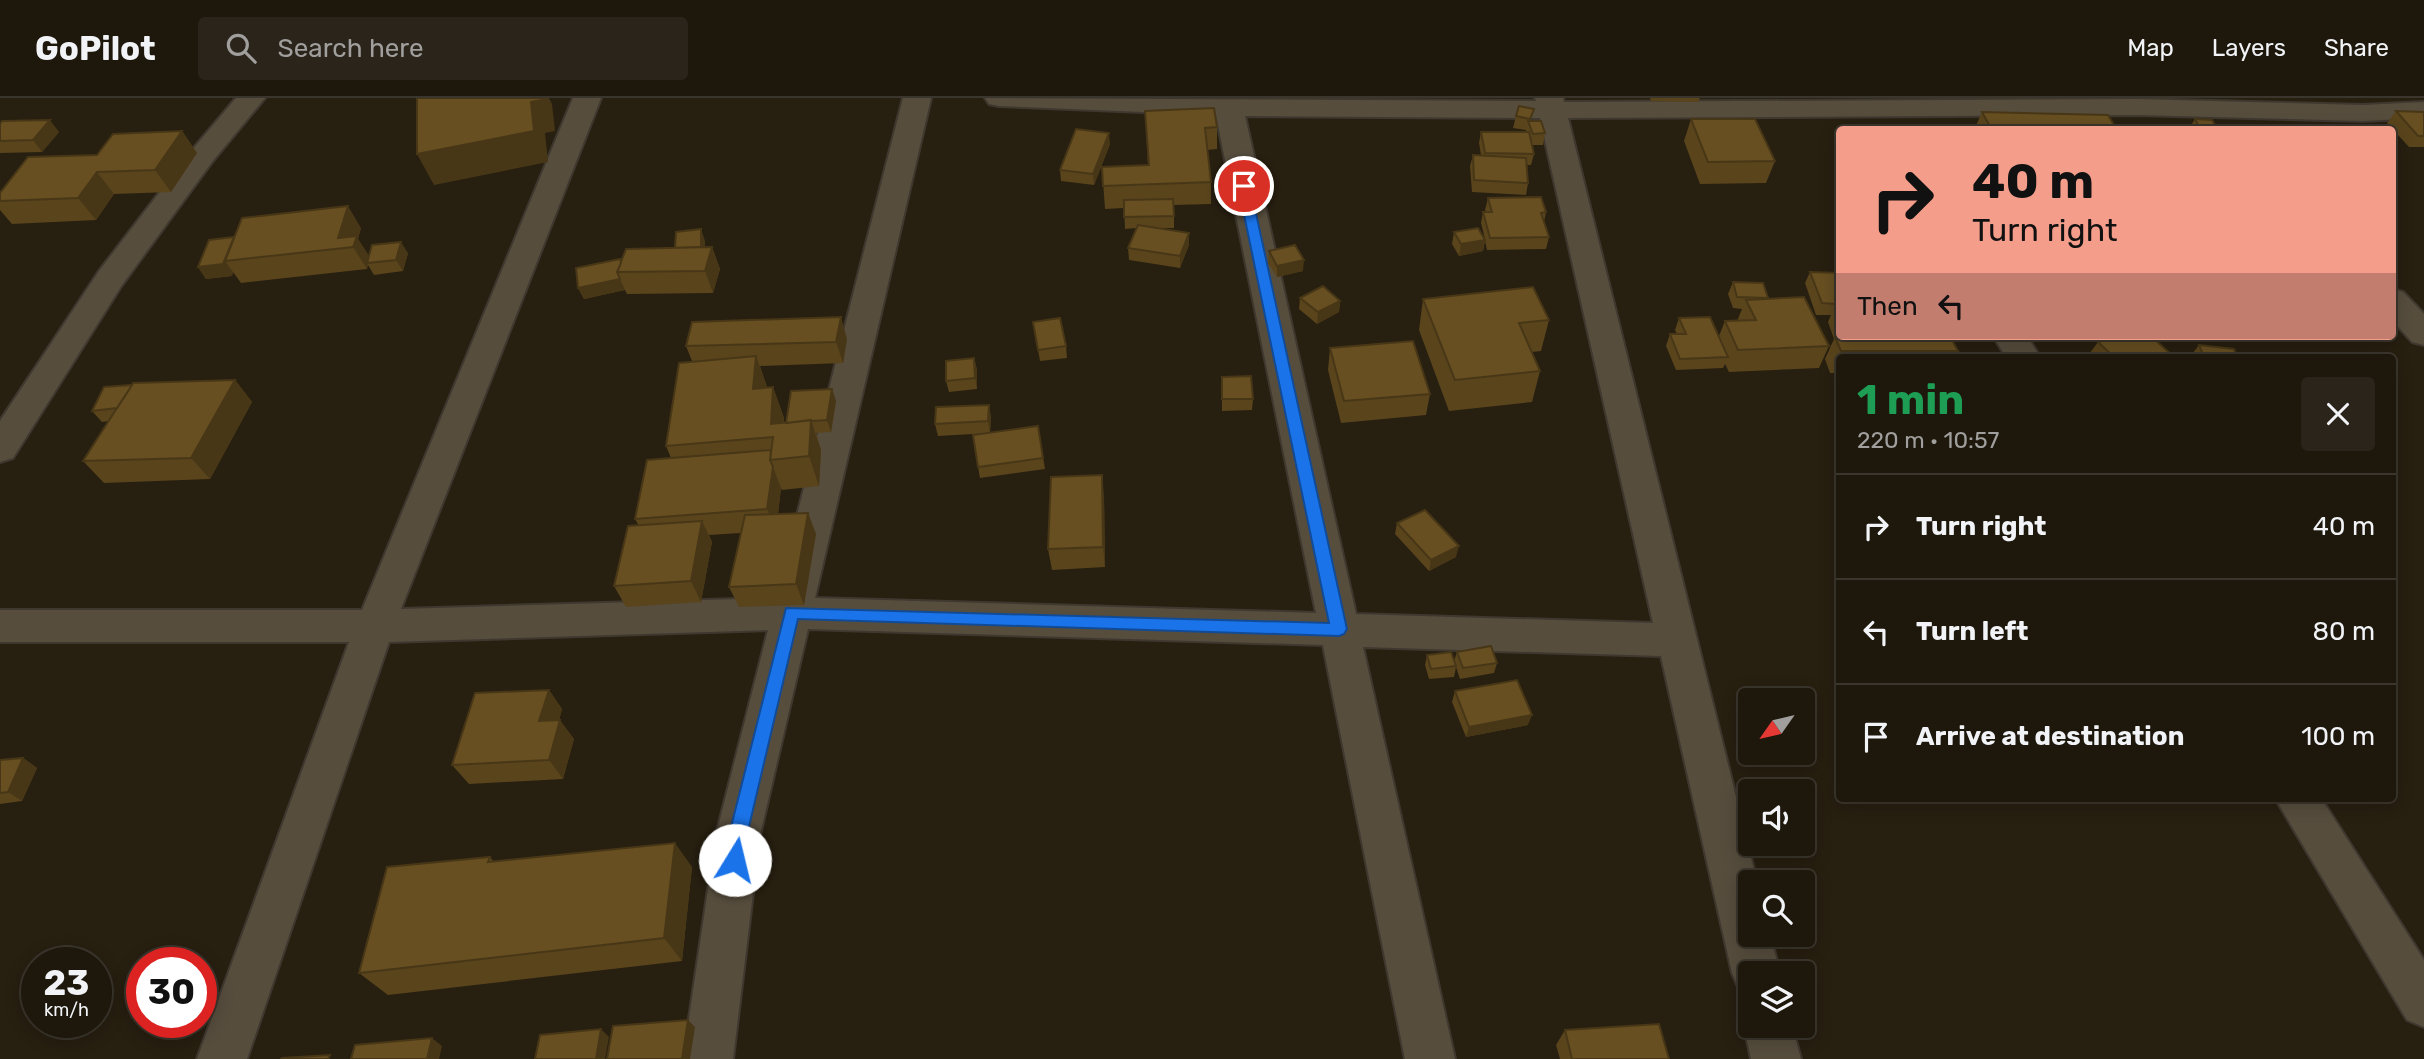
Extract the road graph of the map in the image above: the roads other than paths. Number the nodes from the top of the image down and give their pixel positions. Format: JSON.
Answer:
{"nodes":[{"id":1,"x":251,"y":98,"type":"edge"},
{"id":2,"x":587,"y":98,"type":"edge"},
{"id":3,"x":917,"y":98,"type":"edge"},
{"id":4,"x":999,"y":98,"type":"edge"},
{"id":5,"x":1227,"y":103,"type":"edge"},
{"id":6,"x":2205,"y":103,"type":"edge"},
{"id":7,"x":1551,"y":104,"type":"edge"},
{"id":8,"x":2424,"y":110,"type":"edge"},
{"id":9,"x":1872,"y":112,"type":"edge"},
{"id":10,"x":2226,"y":126,"type":"edge"},
{"id":11,"x":2396,"y":304,"type":"edge"},
{"id":12,"x":2424,"y":334,"type":"edge"},
{"id":13,"x":0,"y":449,"type":"edge"},
{"id":14,"x":792,"y":613,"type":"junction"},
{"id":15,"x":0,"y":626,"type":"edge"},
{"id":16,"x":375,"y":626,"type":"junction"},
{"id":17,"x":1339,"y":629,"type":"junction"},
{"id":18,"x":1677,"y":640,"type":"junction"},
{"id":19,"x":2299,"y":802,"type":"edge"},
{"id":20,"x":1753,"y":961,"type":"edge"},
{"id":21,"x":2424,"y":1003,"type":"edge"},
{"id":22,"x":1771,"y":1038,"type":"edge"},
{"id":23,"x":222,"y":1059,"type":"edge"},
{"id":24,"x":708,"y":1059,"type":"edge"},
{"id":25,"x":1430,"y":1059,"type":"edge"},
{"id":26,"x":1776,"y":1059,"type":"edge"}],
"edges":[{"from":1,"to":13,"type":"street"},
{"from":2,"to":16,"type":"street"},
{"from":3,"to":14,"type":"street"},
{"from":4,"to":5,"type":"street"},
{"from":5,"to":7,"type":"street"},
{"from":5,"to":17,"type":"street"},
{"from":6,"to":8,"type":"street"},
{"from":6,"to":9,"type":"street"},
{"from":6,"to":10,"type":"street"},
{"from":7,"to":9,"type":"street"},
{"from":7,"to":18,"type":"street"},
{"from":11,"to":12,"type":"street"},
{"from":14,"to":16,"type":"street"},
{"from":14,"to":17,"type":"street"},
{"from":14,"to":24,"type":"street"},
{"from":15,"to":16,"type":"street"},
{"from":16,"to":23,"type":"street"},
{"from":17,"to":18,"type":"street"},
{"from":17,"to":25,"type":"street"},
{"from":18,"to":20,"type":"street"},
{"from":19,"to":21,"type":"street"},
{"from":22,"to":26,"type":"street"}]}
